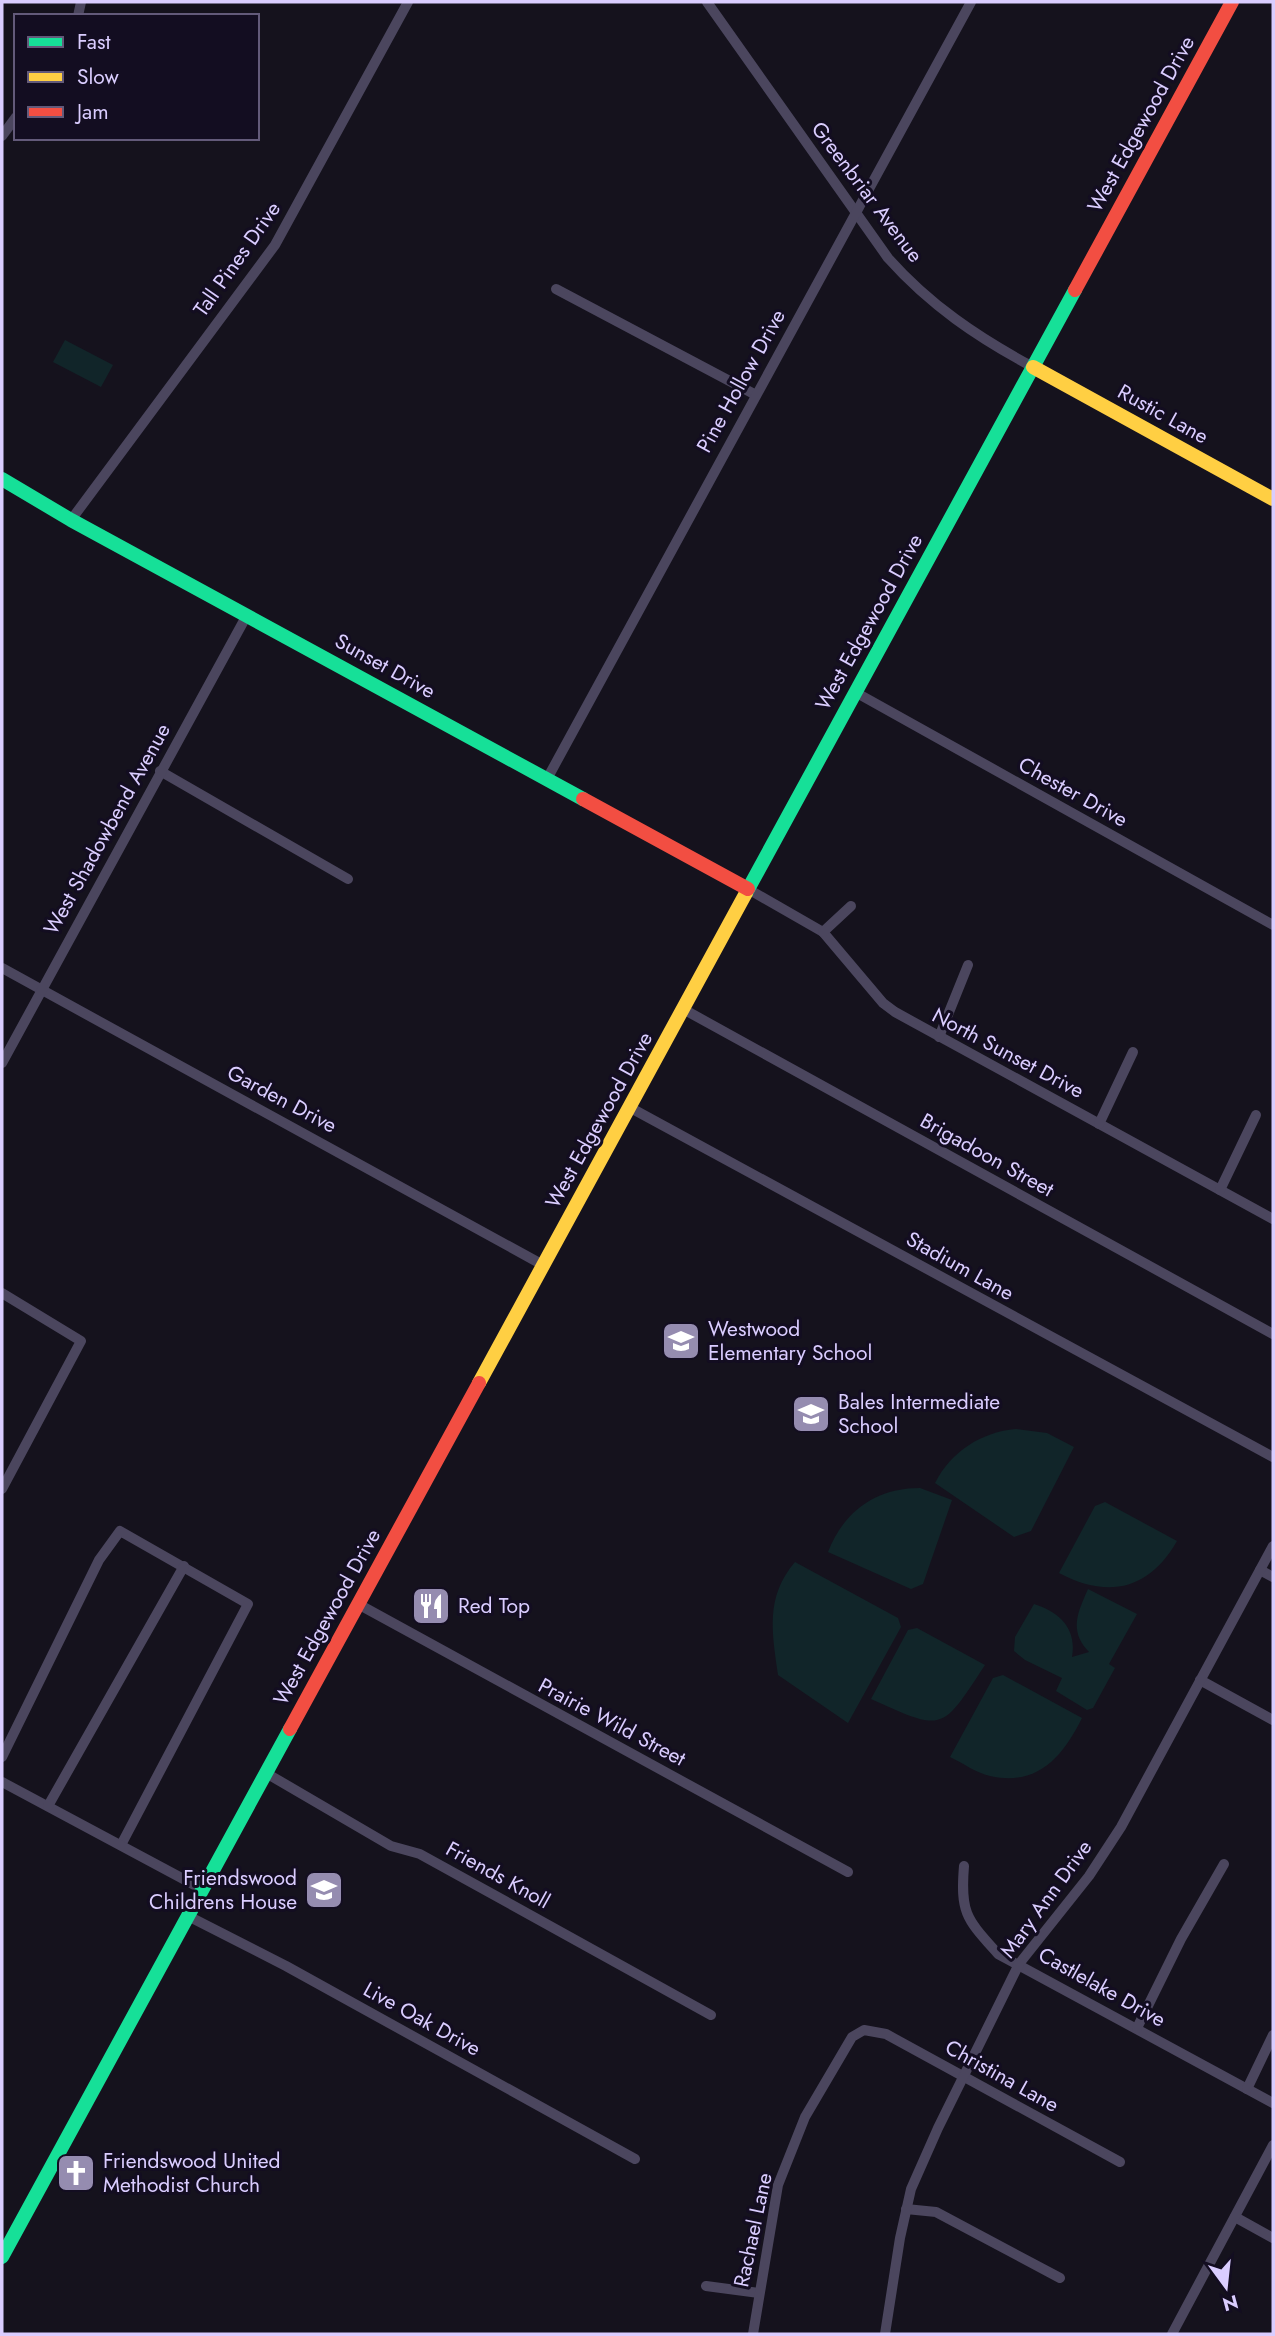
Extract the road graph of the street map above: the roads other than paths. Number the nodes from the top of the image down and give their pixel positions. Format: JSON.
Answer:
{"nodes":[{"id":1,"x":408,"y":2,"type":"edge"},
{"id":2,"x":707,"y":2,"type":"edge"},
{"id":3,"x":971,"y":2,"type":"edge"},
{"id":4,"x":1232,"y":2,"type":"edge"},
{"id":5,"x":14,"y":120,"type":"edge"},
{"id":6,"x":2,"y":136,"type":"edge"},
{"id":7,"x":855,"y":214,"type":"junction"},
{"id":8,"x":556,"y":289,"type":"dead end"},
{"id":9,"x":1032,"y":367,"type":"junction"},
{"id":10,"x":756,"y":395,"type":"junction"},
{"id":11,"x":2,"y":479,"type":"edge"},
{"id":12,"x":1273,"y":499,"type":"edge"},
{"id":13,"x":71,"y":520,"type":"junction"},
{"id":14,"x":247,"y":615,"type":"junction"},
{"id":15,"x":855,"y":692,"type":"junction"},
{"id":16,"x":160,"y":771,"type":"junction"},
{"id":17,"x":547,"y":779,"type":"junction"},
{"id":18,"x":348,"y":879,"type":"dead end"},
{"id":19,"x":748,"y":889,"type":"junction"},
{"id":20,"x":850,"y":906,"type":"dead end"},
{"id":21,"x":1273,"y":925,"type":"edge"},
{"id":22,"x":823,"y":932,"type":"junction"},
{"id":23,"x":968,"y":965,"type":"dead end"},
{"id":24,"x":2,"y":968,"type":"edge"},
{"id":25,"x":42,"y":989,"type":"junction"},
{"id":26,"x":683,"y":1009,"type":"junction"},
{"id":27,"x":939,"y":1037,"type":"junction"},
{"id":28,"x":1133,"y":1052,"type":"dead end"},
{"id":29,"x":2,"y":1063,"type":"edge"},
{"id":30,"x":629,"y":1107,"type":"junction"},
{"id":31,"x":1256,"y":1115,"type":"dead end"},
{"id":32,"x":1099,"y":1124,"type":"junction"},
{"id":33,"x":1220,"y":1190,"type":"junction"},
{"id":34,"x":1273,"y":1219,"type":"edge"},
{"id":35,"x":543,"y":1265,"type":"junction"},
{"id":36,"x":2,"y":1293,"type":"edge"},
{"id":37,"x":1273,"y":1334,"type":"edge"},
{"id":38,"x":1273,"y":1457,"type":"edge"},
{"id":39,"x":2,"y":1463,"type":"edge"},
{"id":40,"x":13,"y":1469,"type":"junction"},
{"id":41,"x":2,"y":1489,"type":"edge"},
{"id":42,"x":1273,"y":1546,"type":"edge"},
{"id":43,"x":184,"y":1566,"type":"junction"},
{"id":44,"x":1260,"y":1570,"type":"junction"},
{"id":45,"x":1273,"y":1577,"type":"edge"},
{"id":46,"x":358,"y":1604,"type":"junction"},
{"id":47,"x":1200,"y":1680,"type":"junction"},
{"id":48,"x":1273,"y":1720,"type":"edge"},
{"id":49,"x":2,"y":1757,"type":"edge"},
{"id":50,"x":266,"y":1773,"type":"junction"},
{"id":51,"x":2,"y":1782,"type":"edge"},
{"id":52,"x":48,"y":1806,"type":"junction"},
{"id":53,"x":121,"y":1845,"type":"junction"},
{"id":54,"x":1224,"y":1864,"type":"dead end"},
{"id":55,"x":964,"y":1866,"type":"dead end"},
{"id":56,"x":848,"y":1872,"type":"dead end"},
{"id":57,"x":202,"y":1889,"type":"junction"},
{"id":58,"x":188,"y":1916,"type":"junction"},
{"id":59,"x":1019,"y":1964,"type":"junction"},
{"id":60,"x":711,"y":2015,"type":"dead end"},
{"id":61,"x":1137,"y":2028,"type":"junction"},
{"id":62,"x":864,"y":2030,"type":"joint"},
{"id":63,"x":1273,"y":2035,"type":"edge"},
{"id":64,"x":965,"y":2077,"type":"junction"},
{"id":65,"x":1247,"y":2089,"type":"junction"},
{"id":66,"x":1273,"y":2103,"type":"edge"},
{"id":67,"x":1273,"y":2146,"type":"edge"},
{"id":68,"x":635,"y":2159,"type":"dead end"},
{"id":69,"x":1120,"y":2162,"type":"dead end"},
{"id":70,"x":906,"y":2210,"type":"junction"},
{"id":71,"x":1235,"y":2217,"type":"junction"},
{"id":72,"x":1273,"y":2238,"type":"edge"},
{"id":73,"x":2,"y":2258,"type":"edge"},
{"id":74,"x":1060,"y":2278,"type":"dead end"},
{"id":75,"x":706,"y":2286,"type":"dead end"},
{"id":76,"x":759,"y":2293,"type":"junction"},
{"id":77,"x":753,"y":2334,"type":"edge"},
{"id":78,"x":885,"y":2334,"type":"edge"},
{"id":79,"x":1172,"y":2334,"type":"edge"}],
"edges":[{"from":1,"to":13,"type":"street","name":"Tall Pines Drive"},
{"from":2,"to":7,"type":"street","name":"Greenbriar Avenue"},
{"from":3,"to":7,"type":"street","name":"Pine Hollow Drive"},
{"from":4,"to":9,"type":"main road","name":"West Edgewood Drive"},
{"from":5,"to":6,"type":"street"},
{"from":7,"to":9,"type":"street","name":"Greenbriar Avenue"},
{"from":7,"to":10,"type":"street","name":"Pine Hollow Drive"},
{"from":8,"to":10,"type":"street"},
{"from":9,"to":12,"type":"main road","name":"Rustic Lane"},
{"from":9,"to":15,"type":"main road","name":"West Edgewood Drive"},
{"from":10,"to":17,"type":"street","name":"Pine Hollow Drive"},
{"from":11,"to":13,"type":"main road","name":"Sunset Drive"},
{"from":13,"to":14,"type":"main road","name":"Sunset Drive"},
{"from":14,"to":16,"type":"street","name":"West Shadowbend Avenue"},
{"from":14,"to":17,"type":"main road","name":"Sunset Drive"},
{"from":15,"to":19,"type":"main road","name":"West Edgewood Drive"},
{"from":15,"to":21,"type":"street","name":"Chester Drive"},
{"from":16,"to":18,"type":"street"},
{"from":16,"to":25,"type":"street","name":"West Shadowbend Avenue"},
{"from":17,"to":19,"type":"main road","name":"Sunset Drive"},
{"from":19,"to":22,"type":"street","name":"North Sunset Drive"},
{"from":19,"to":26,"type":"main road","name":"West Edgewood Drive"},
{"from":20,"to":22,"type":"street"},
{"from":22,"to":27,"type":"street","name":"North Sunset Drive"},
{"from":23,"to":27,"type":"street"},
{"from":24,"to":25,"type":"street","name":"Garden Drive"},
{"from":25,"to":29,"type":"street","name":"West Shadowbend Avenue"},
{"from":25,"to":35,"type":"street","name":"Garden Drive"},
{"from":26,"to":30,"type":"main road","name":"West Edgewood Drive"},
{"from":26,"to":37,"type":"street","name":"Brigadoon Street"},
{"from":27,"to":32,"type":"street","name":"North Sunset Drive"},
{"from":28,"to":32,"type":"street"},
{"from":30,"to":35,"type":"main road","name":"West Edgewood Drive"},
{"from":30,"to":38,"type":"street","name":"Stadium Lane"},
{"from":31,"to":33,"type":"street"},
{"from":32,"to":33,"type":"street","name":"North Sunset Drive"},
{"from":33,"to":34,"type":"street","name":"North Sunset Drive"},
{"from":35,"to":46,"type":"main road","name":"West Edgewood Drive"},
{"from":36,"to":40,"type":"street"},
{"from":39,"to":40,"type":"street"},
{"from":40,"to":41,"type":"street"},
{"from":42,"to":44,"type":"street","name":"Mary Ann Drive"},
{"from":43,"to":49,"type":"street"},
{"from":43,"to":52,"type":"street"},
{"from":43,"to":53,"type":"street"},
{"from":44,"to":45,"type":"street"},
{"from":44,"to":47,"type":"street","name":"Mary Ann Drive"},
{"from":46,"to":50,"type":"main road","name":"West Edgewood Drive"},
{"from":46,"to":56,"type":"street","name":"Prairie Wild Street"},
{"from":47,"to":48,"type":"street"},
{"from":47,"to":59,"type":"street","name":"Mary Ann Drive"},
{"from":50,"to":57,"type":"main road","name":"West Edgewood Drive"},
{"from":50,"to":60,"type":"street","name":"Friends Knoll"},
{"from":51,"to":52,"type":"street"},
{"from":52,"to":53,"type":"street"},
{"from":53,"to":57,"type":"street"},
{"from":54,"to":61,"type":"street"},
{"from":55,"to":59,"type":"street","name":"Castlelake Drive"},
{"from":57,"to":58,"type":"main road","name":"West Edgewood Drive"},
{"from":58,"to":68,"type":"street","name":"Live Oak Drive"},
{"from":58,"to":73,"type":"main road","name":"West Edgewood Drive"},
{"from":59,"to":61,"type":"street","name":"Castlelake Drive"},
{"from":59,"to":64,"type":"street","name":"Mary Ann Drive"},
{"from":61,"to":65,"type":"street","name":"Castlelake Drive"},
{"from":62,"to":64,"type":"street","name":"Christina Lane"},
{"from":62,"to":76,"type":"street","name":"Rachael Lane"},
{"from":63,"to":65,"type":"street"},
{"from":64,"to":69,"type":"street","name":"Christina Lane"},
{"from":64,"to":70,"type":"street","name":"Mary Ann Drive"},
{"from":65,"to":66,"type":"street","name":"Castlelake Drive"},
{"from":67,"to":71,"type":"street"},
{"from":70,"to":74,"type":"street"},
{"from":70,"to":78,"type":"street","name":"Mary Ann Drive"},
{"from":71,"to":72,"type":"street"},
{"from":71,"to":79,"type":"street"},
{"from":75,"to":76,"type":"street"},
{"from":76,"to":77,"type":"street","name":"Rachael Lane"}]}
